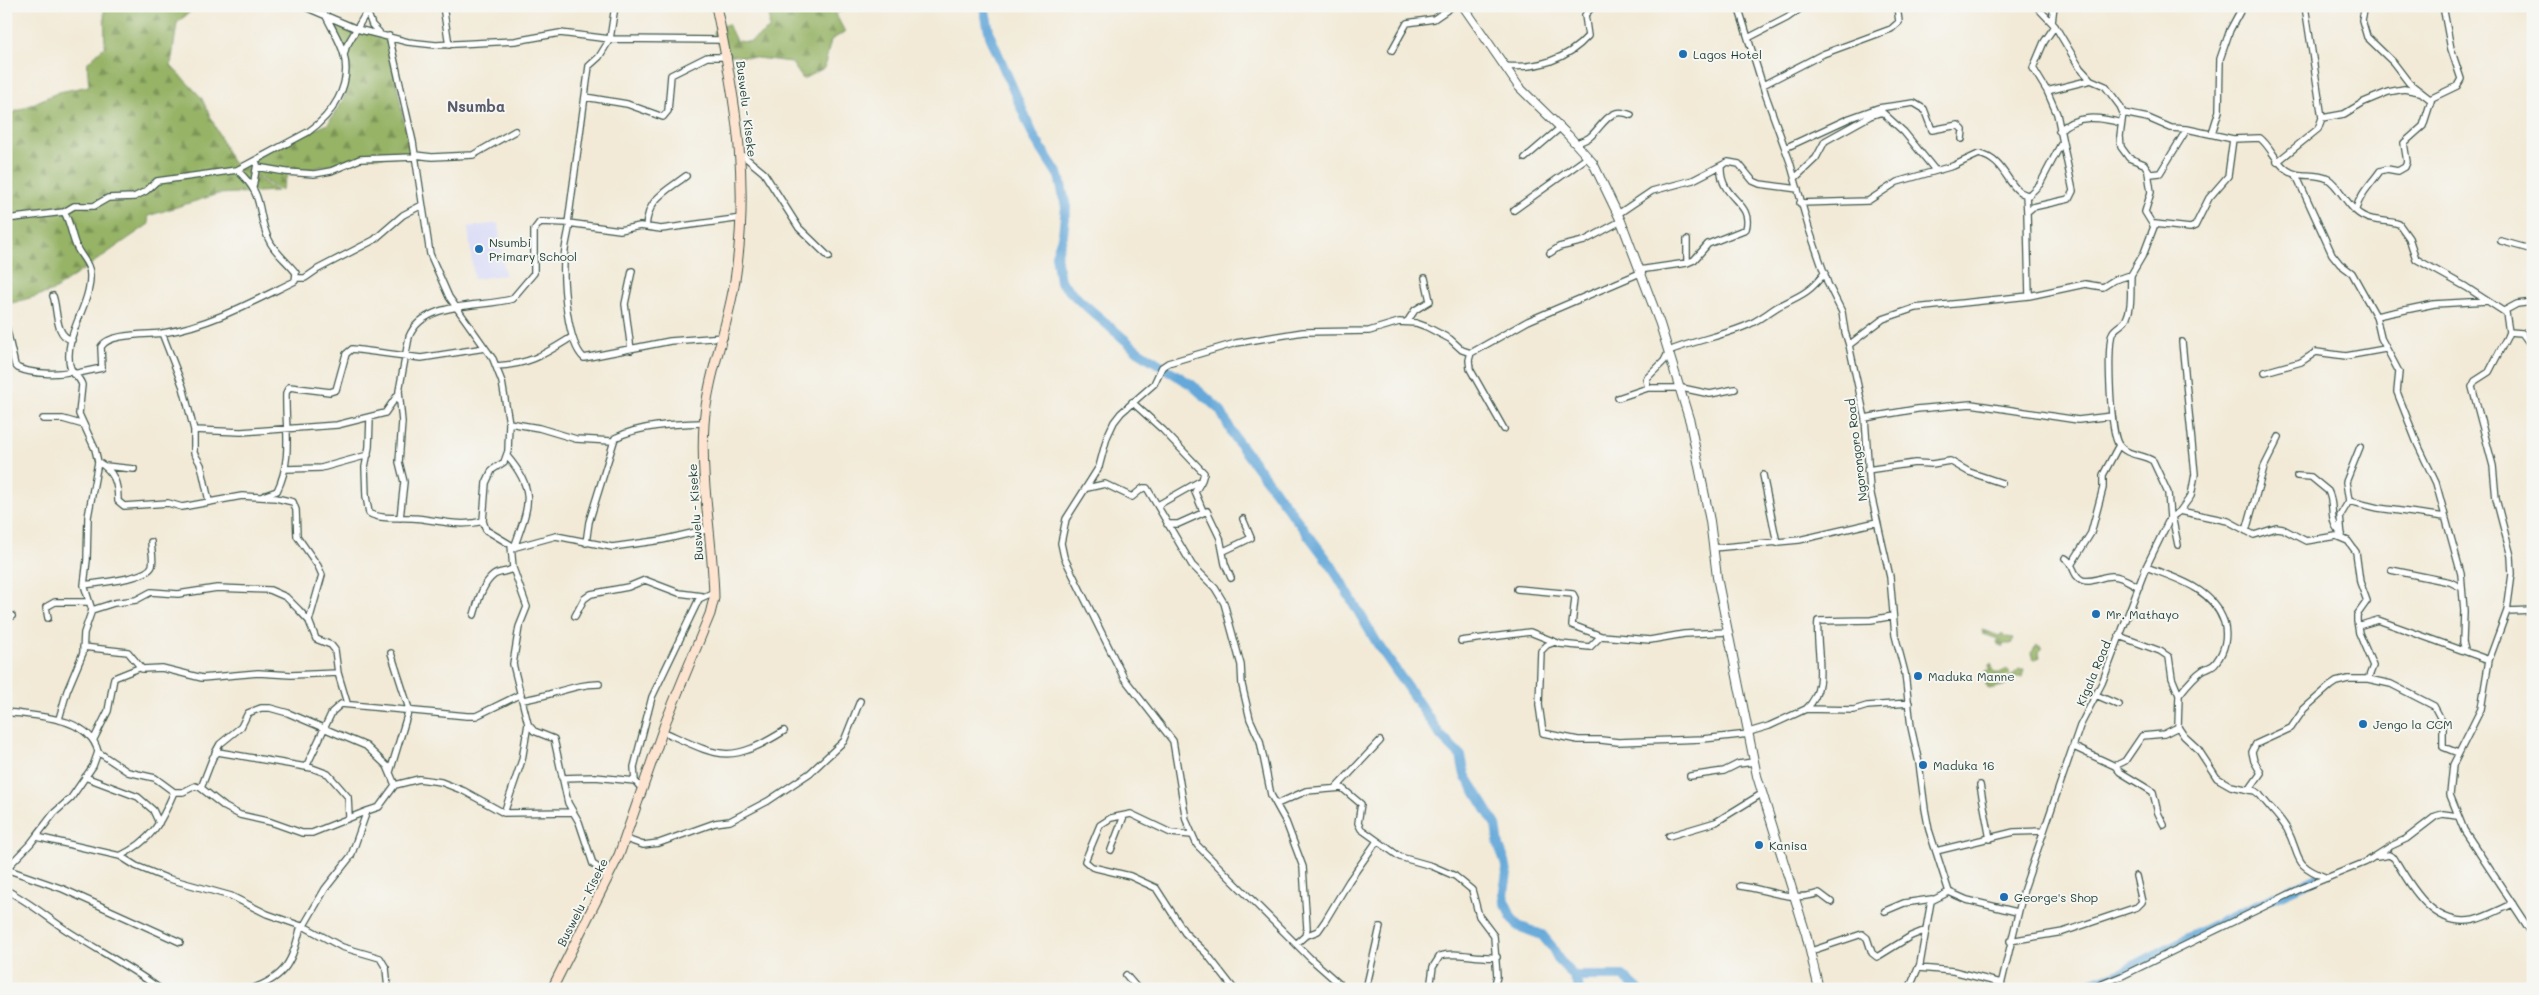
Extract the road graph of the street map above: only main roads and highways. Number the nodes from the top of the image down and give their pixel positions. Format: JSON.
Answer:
{"nodes":[{"id":1,"x":716,"y":6,"type":"edge"},
{"id":2,"x":552,"y":989,"type":"edge"}],
"edges":[{"from":1,"to":2,"type":"main road","name":"Buswelu - Kiseke"}]}
